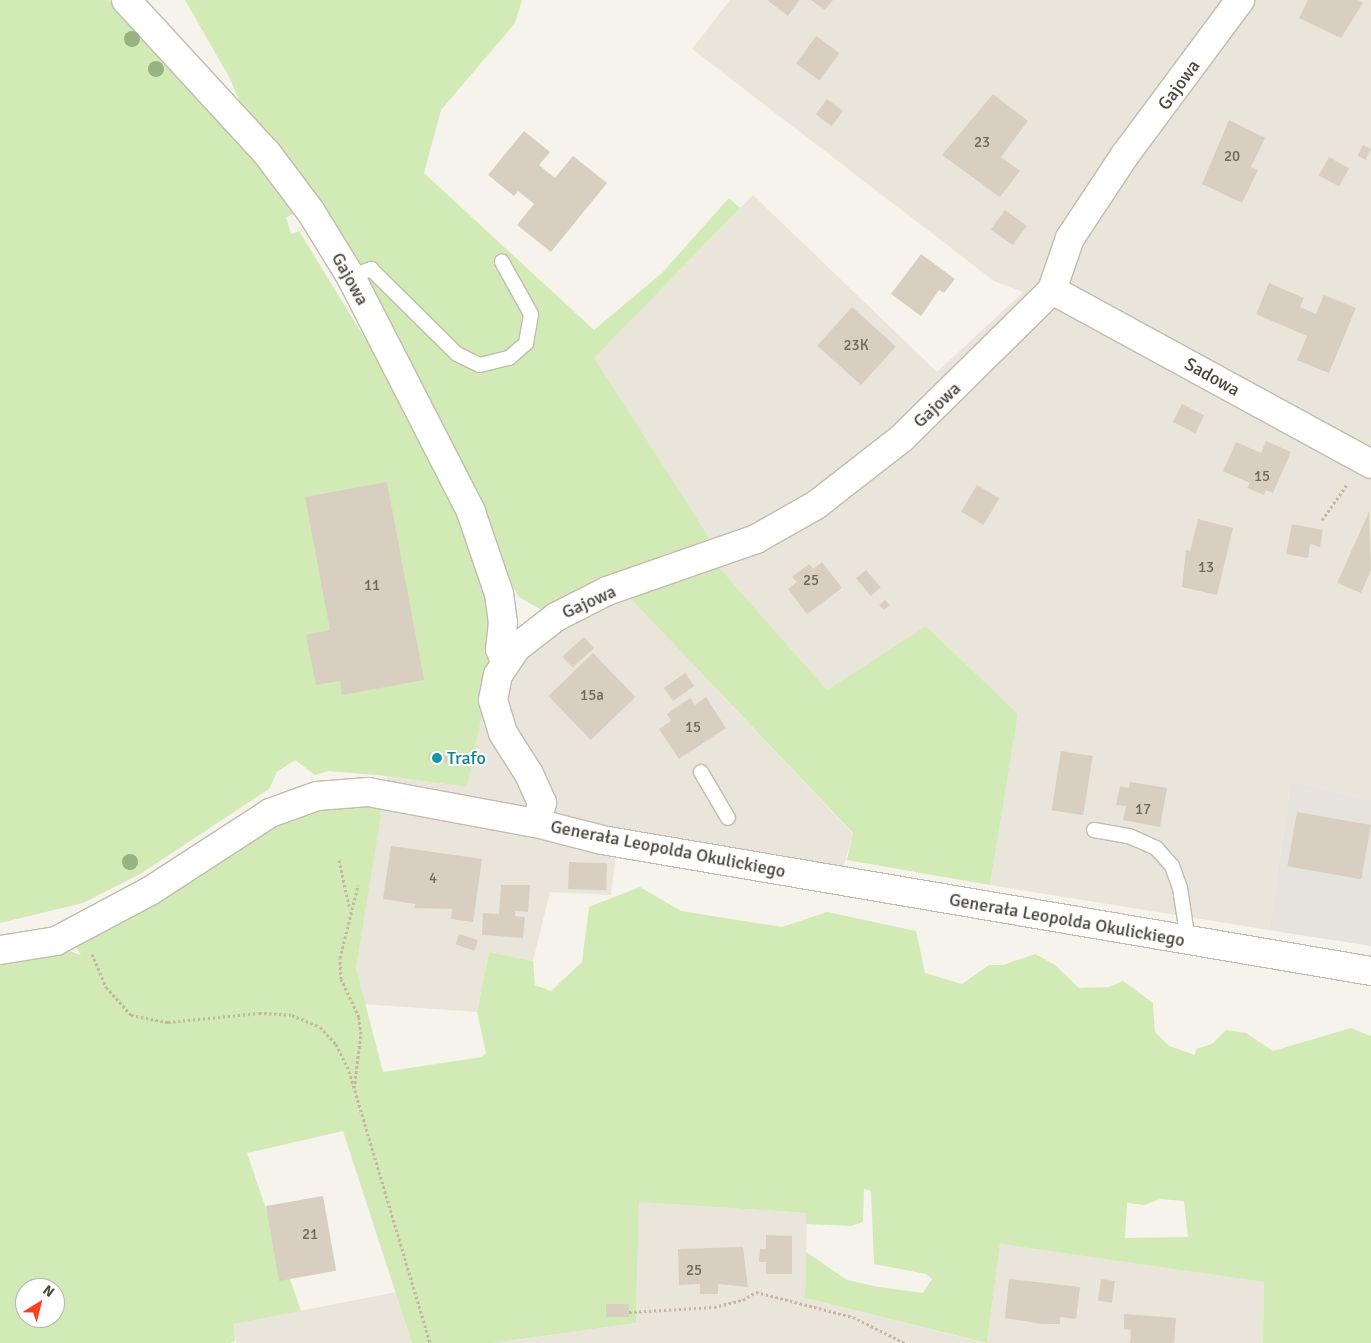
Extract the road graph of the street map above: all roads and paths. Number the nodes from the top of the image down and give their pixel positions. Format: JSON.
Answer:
{"nodes":[{"id":1,"x":126,"y":0,"type":"edge"},
{"id":2,"x":1240,"y":0,"type":"edge"},
{"id":3,"x":502,"y":262,"type":"dead end"},
{"id":4,"x":351,"y":278,"type":"junction"},
{"id":5,"x":1052,"y":290,"type":"junction"},
{"id":6,"x":1361,"y":472,"type":"edge"},
{"id":7,"x":1322,"y":520,"type":"dead end"},
{"id":8,"x":505,"y":662,"type":"junction"},
{"id":9,"x":701,"y":772,"type":"dead end"},
{"id":10,"x":728,"y":818,"type":"dead end"},
{"id":11,"x":536,"y":823,"type":"junction"},
{"id":12,"x":1094,"y":830,"type":"dead end"},
{"id":13,"x":339,"y":860,"type":"dead end"},
{"id":14,"x":358,"y":886,"type":"dead end"},
{"id":15,"x":350,"y":909,"type":"junction"},
{"id":16,"x":80,"y":928,"type":"junction"},
{"id":17,"x":1188,"y":941,"type":"junction"},
{"id":18,"x":0,"y":950,"type":"edge"},
{"id":19,"x":1371,"y":971,"type":"edge"},
{"id":20,"x":353,"y":1091,"type":"junction"},
{"id":21,"x":629,"y":1312,"type":"dead end"},
{"id":22,"x":430,"y":1343,"type":"edge"},
{"id":23,"x":905,"y":1343,"type":"edge"}],
"edges":[{"from":1,"to":4,"type":"street","name":"Gajowa"},
{"from":2,"to":5,"type":"street","name":"Gajowa"},
{"from":3,"to":4,"type":"lane"},
{"from":4,"to":8,"type":"street","name":"Gajowa"},
{"from":5,"to":6,"type":"street","name":"Sadowa"},
{"from":5,"to":8,"type":"street","name":"Gajowa"},
{"from":6,"to":7,"type":"path"},
{"from":8,"to":11,"type":"street","name":"Gajowa"},
{"from":9,"to":10,"type":"lane"},
{"from":11,"to":16,"type":"street","name":"Generała Leopolda Okulickiego"},
{"from":11,"to":17,"type":"street","name":"Generała Leopolda Okulickiego"},
{"from":12,"to":17,"type":"lane"},
{"from":13,"to":15,"type":"path"},
{"from":14,"to":15,"type":"path"},
{"from":15,"to":20,"type":"path"},
{"from":16,"to":18,"type":"street","name":"Generała Leopolda Okulickiego"},
{"from":16,"to":20,"type":"path"},
{"from":17,"to":19,"type":"street","name":"Generała Leopolda Okulickiego"},
{"from":20,"to":22,"type":"path"},
{"from":21,"to":23,"type":"path"}]}
